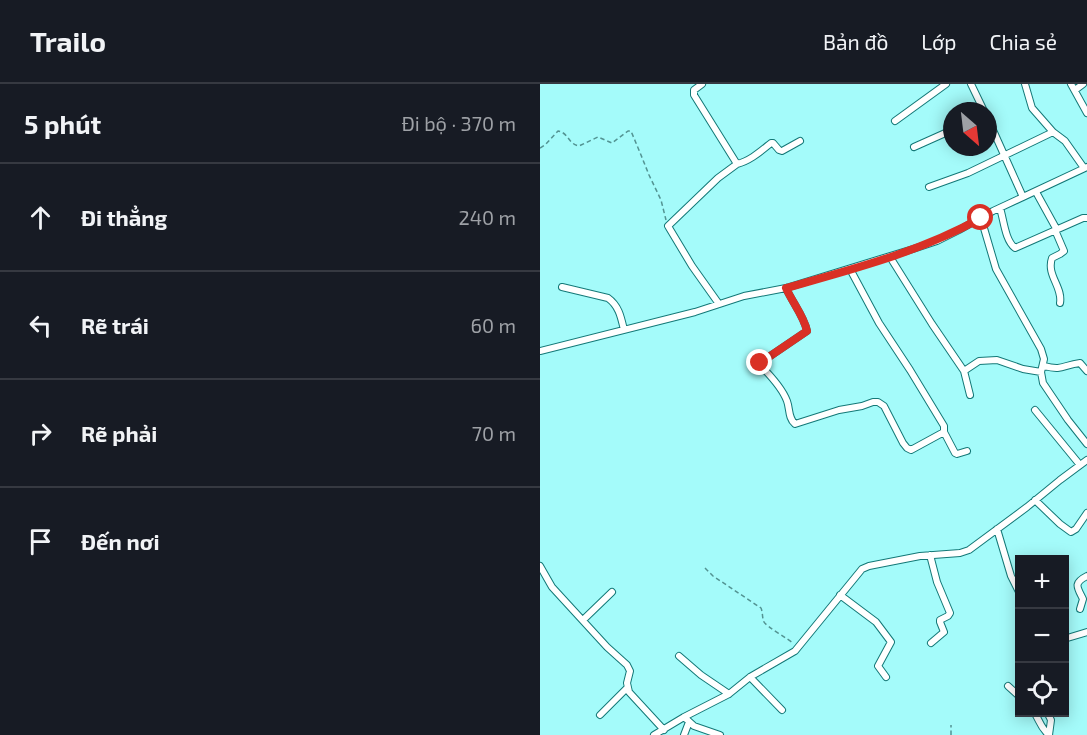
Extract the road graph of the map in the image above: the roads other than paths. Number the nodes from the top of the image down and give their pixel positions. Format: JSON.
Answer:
{"nodes":[{"id":1,"x":702,"y":84,"type":"edge"},
{"id":2,"x":946,"y":84,"type":"edge"},
{"id":3,"x":971,"y":84,"type":"edge"},
{"id":4,"x":1025,"y":84,"type":"edge"},
{"id":5,"x":1083,"y":84,"type":"edge"},
{"id":6,"x":1073,"y":87,"type":"edge"},
{"id":7,"x":980,"y":102,"type":"edge"},
{"id":8,"x":1087,"y":113,"type":"edge"},
{"id":9,"x":894,"y":121,"type":"dead end"},
{"id":10,"x":1053,"y":132,"type":"junction"},
{"id":11,"x":943,"y":134,"type":"edge"},
{"id":12,"x":997,"y":139,"type":"edge"},
{"id":13,"x":800,"y":141,"type":"dead end"},
{"id":14,"x":914,"y":147,"type":"dead end"},
{"id":15,"x":1004,"y":155,"type":"junction"},
{"id":16,"x":737,"y":164,"type":"junction"},
{"id":17,"x":1086,"y":167,"type":"edge"},
{"id":18,"x":929,"y":187,"type":"dead end"},
{"id":19,"x":1036,"y":192,"type":"junction"},
{"id":20,"x":1023,"y":197,"type":"junction"},
{"id":21,"x":1000,"y":208,"type":"junction"},
{"id":22,"x":981,"y":218,"type":"junction"},
{"id":23,"x":1087,"y":218,"type":"edge"},
{"id":24,"x":1056,"y":230,"type":"junction"},
{"id":25,"x":890,"y":257,"type":"junction"},
{"id":26,"x":850,"y":269,"type":"junction"},
{"id":27,"x":562,"y":287,"type":"dead end"},
{"id":28,"x":786,"y":288,"type":"junction"},
{"id":29,"x":1060,"y":303,"type":"dead end"},
{"id":30,"x":719,"y":304,"type":"junction"},
{"id":31,"x":624,"y":330,"type":"junction"},
{"id":32,"x":540,"y":351,"type":"edge"},
{"id":33,"x":1042,"y":369,"type":"junction"},
{"id":34,"x":964,"y":371,"type":"junction"},
{"id":35,"x":1087,"y":371,"type":"edge"},
{"id":36,"x":970,"y":395,"type":"dead end"},
{"id":37,"x":1035,"y":410,"type":"dead end"},
{"id":38,"x":944,"y":432,"type":"junction"},
{"id":39,"x":1087,"y":444,"type":"edge"},
{"id":40,"x":967,"y":451,"type":"dead end"},
{"id":41,"x":1087,"y":460,"type":"edge"},
{"id":42,"x":1080,"y":465,"type":"junction"},
{"id":43,"x":1035,"y":500,"type":"junction"},
{"id":44,"x":1087,"y":513,"type":"edge"},
{"id":45,"x":997,"y":529,"type":"junction"},
{"id":46,"x":930,"y":555,"type":"junction"},
{"id":47,"x":540,"y":566,"type":"edge"},
{"id":48,"x":1087,"y":576,"type":"edge"},
{"id":49,"x":1015,"y":583,"type":"edge"},
{"id":50,"x":612,"y":592,"type":"dead end"},
{"id":51,"x":840,"y":595,"type":"junction"},
{"id":52,"x":1080,"y":609,"type":"dead end"},
{"id":53,"x":583,"y":620,"type":"junction"},
{"id":54,"x":1087,"y":632,"type":"edge"},
{"id":55,"x":1069,"y":638,"type":"edge"},
{"id":56,"x":931,"y":643,"type":"dead end"},
{"id":57,"x":679,"y":656,"type":"dead end"},
{"id":58,"x":750,"y":677,"type":"junction"},
{"id":59,"x":886,"y":677,"type":"dead end"},
{"id":60,"x":1008,"y":686,"type":"dead end"},
{"id":61,"x":627,"y":688,"type":"junction"},
{"id":62,"x":1015,"y":692,"type":"edge"},
{"id":63,"x":729,"y":694,"type":"junction"},
{"id":64,"x":782,"y":710,"type":"dead end"},
{"id":65,"x":600,"y":715,"type":"dead end"},
{"id":66,"x":1038,"y":717,"type":"edge"},
{"id":67,"x":1050,"y":717,"type":"edge"},
{"id":68,"x":687,"y":719,"type":"junction"},
{"id":69,"x":664,"y":730,"type":"junction"},
{"id":70,"x":654,"y":735,"type":"edge"},
{"id":71,"x":684,"y":735,"type":"edge"},
{"id":72,"x":720,"y":735,"type":"edge"},
{"id":73,"x":1049,"y":735,"type":"edge"}],
"edges":[{"from":1,"to":16,"type":"street"},
{"from":2,"to":9,"type":"street"},
{"from":3,"to":7,"type":"street"},
{"from":4,"to":10,"type":"street"},
{"from":5,"to":6,"type":"street"},
{"from":6,"to":8,"type":"street"},
{"from":10,"to":15,"type":"street"},
{"from":10,"to":17,"type":"street"},
{"from":11,"to":14,"type":"street"},
{"from":12,"to":15,"type":"street"},
{"from":13,"to":16,"type":"street"},
{"from":15,"to":18,"type":"street"},
{"from":15,"to":20,"type":"street"},
{"from":16,"to":30,"type":"street"},
{"from":17,"to":19,"type":"street"},
{"from":19,"to":20,"type":"street"},
{"from":19,"to":24,"type":"street"},
{"from":20,"to":21,"type":"street"},
{"from":21,"to":22,"type":"street"},
{"from":21,"to":24,"type":"street"},
{"from":22,"to":25,"type":"street"},
{"from":22,"to":33,"type":"street"},
{"from":23,"to":24,"type":"street"},
{"from":24,"to":29,"type":"street"},
{"from":25,"to":26,"type":"street"},
{"from":25,"to":34,"type":"street"},
{"from":26,"to":28,"type":"street"},
{"from":26,"to":38,"type":"street"},
{"from":27,"to":31,"type":"street"},
{"from":28,"to":30,"type":"street"},
{"from":28,"to":38,"type":"street"},
{"from":30,"to":31,"type":"street"},
{"from":31,"to":32,"type":"street"},
{"from":33,"to":34,"type":"street"},
{"from":33,"to":35,"type":"street"},
{"from":33,"to":39,"type":"street"},
{"from":34,"to":36,"type":"street"},
{"from":37,"to":42,"type":"street"},
{"from":38,"to":40,"type":"street"},
{"from":41,"to":42,"type":"street"},
{"from":42,"to":43,"type":"street"},
{"from":43,"to":44,"type":"street"},
{"from":43,"to":45,"type":"street"},
{"from":45,"to":46,"type":"street"},
{"from":45,"to":49,"type":"street"},
{"from":46,"to":51,"type":"street"},
{"from":46,"to":56,"type":"street"},
{"from":47,"to":53,"type":"street"},
{"from":48,"to":52,"type":"street"},
{"from":50,"to":53,"type":"street"},
{"from":51,"to":58,"type":"street"},
{"from":51,"to":59,"type":"street"},
{"from":53,"to":61,"type":"street"},
{"from":54,"to":55,"type":"street"},
{"from":57,"to":63,"type":"street"},
{"from":58,"to":63,"type":"street"},
{"from":58,"to":64,"type":"street"},
{"from":60,"to":62,"type":"street"},
{"from":61,"to":65,"type":"street"},
{"from":61,"to":69,"type":"street"},
{"from":63,"to":68,"type":"street"},
{"from":66,"to":73,"type":"street"},
{"from":67,"to":73,"type":"street"},
{"from":68,"to":69,"type":"street"},
{"from":68,"to":71,"type":"street"},
{"from":68,"to":72,"type":"street"},
{"from":69,"to":70,"type":"street"}]}
